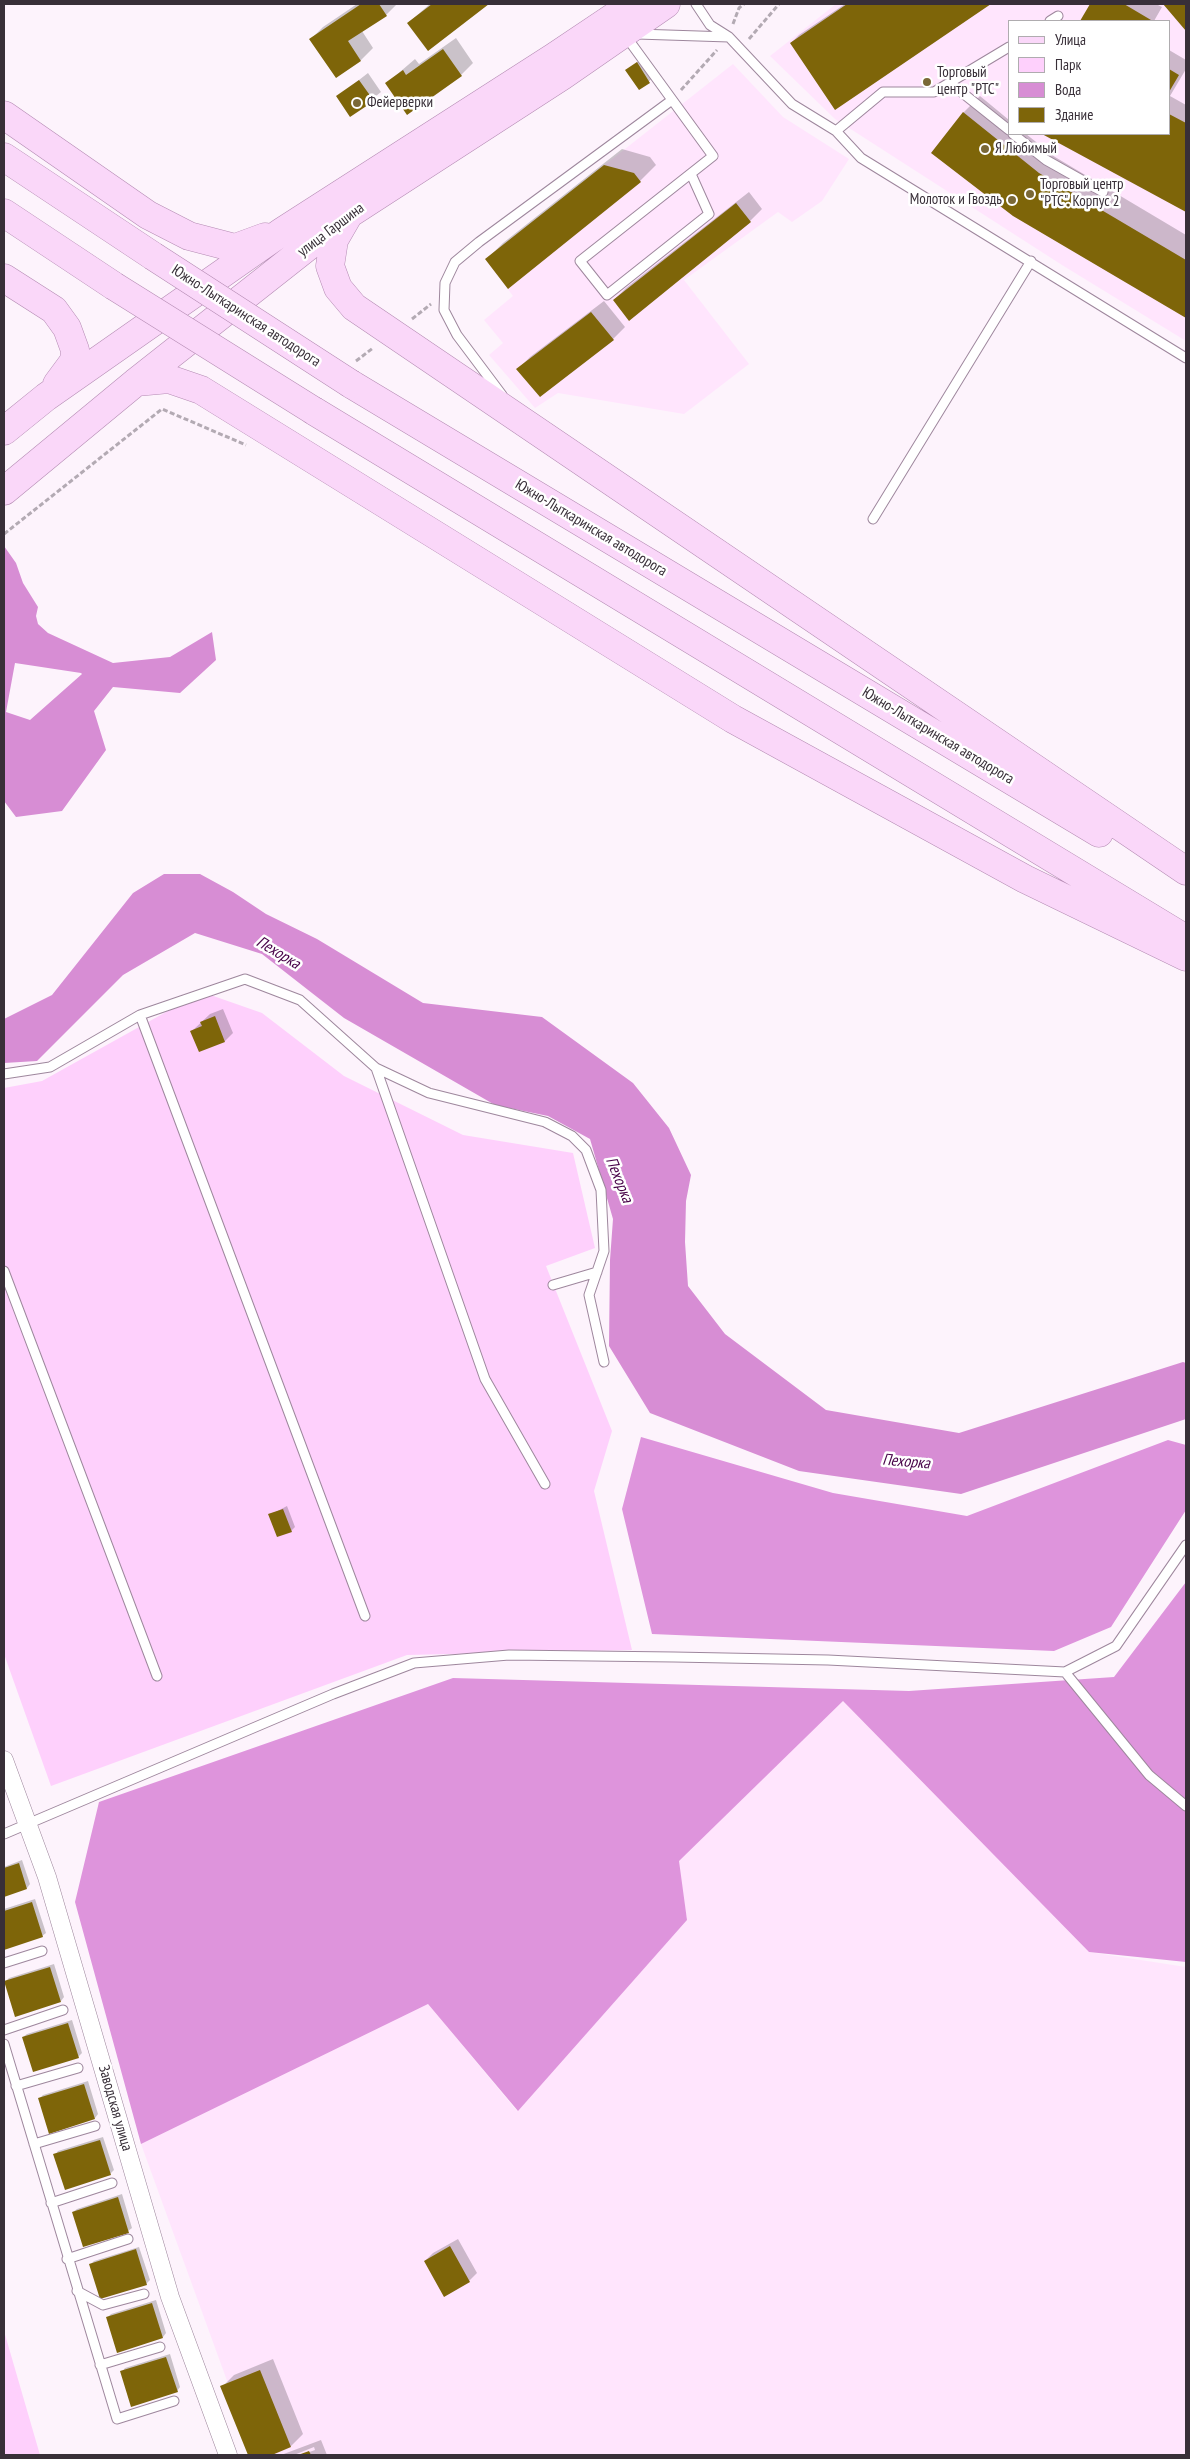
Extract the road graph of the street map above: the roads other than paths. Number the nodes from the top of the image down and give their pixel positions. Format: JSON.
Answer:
{"nodes":[{"id":1,"x":633,"y":4,"type":"edge"},
{"id":2,"x":666,"y":4,"type":"edge"},
{"id":3,"x":696,"y":4,"type":"edge"},
{"id":4,"x":624,"y":33,"type":"junction"},
{"id":5,"x":729,"y":37,"type":"junction"},
{"id":6,"x":1008,"y":48,"type":"edge"},
{"id":7,"x":950,"y":83,"type":"junction"},
{"id":8,"x":672,"y":100,"type":"junction"},
{"id":9,"x":4,"y":114,"type":"edge"},
{"id":10,"x":1008,"y":129,"type":"edge"},
{"id":11,"x":836,"y":131,"type":"junction"},
{"id":12,"x":1015,"y":135,"type":"edge"},
{"id":13,"x":4,"y":157,"type":"edge"},
{"id":14,"x":691,"y":174,"type":"junction"},
{"id":15,"x":1103,"y":192,"type":"dead end"},
{"id":16,"x":4,"y":213,"type":"edge"},
{"id":17,"x":349,"y":214,"type":"junction"},
{"id":18,"x":283,"y":231,"type":"junction"},
{"id":19,"x":1030,"y":262,"type":"junction"},
{"id":20,"x":4,"y":278,"type":"edge"},
{"id":21,"x":1186,"y":358,"type":"edge"},
{"id":22,"x":136,"y":382,"type":"junction"},
{"id":23,"x":46,"y":397,"type":"junction"},
{"id":24,"x":508,"y":402,"type":"dead end"},
{"id":25,"x":4,"y":431,"type":"edge"},
{"id":26,"x":9,"y":487,"type":"edge"},
{"id":27,"x":873,"y":518,"type":"dead end"},
{"id":28,"x":1186,"y":871,"type":"edge"},
{"id":29,"x":1186,"y":885,"type":"edge"},
{"id":30,"x":1186,"y":939,"type":"edge"},
{"id":31,"x":1186,"y":957,"type":"edge"},
{"id":32,"x":140,"y":1015,"type":"junction"},
{"id":33,"x":376,"y":1068,"type":"junction"},
{"id":34,"x":4,"y":1074,"type":"edge"},
{"id":35,"x":4,"y":1271,"type":"edge"},
{"id":36,"x":597,"y":1272,"type":"junction"},
{"id":37,"x":553,"y":1286,"type":"dead end"},
{"id":38,"x":604,"y":1362,"type":"dead end"},
{"id":39,"x":545,"y":1484,"type":"dead end"},
{"id":40,"x":1186,"y":1545,"type":"edge"},
{"id":41,"x":365,"y":1616,"type":"dead end"},
{"id":42,"x":1065,"y":1672,"type":"junction"},
{"id":43,"x":157,"y":1676,"type":"dead end"},
{"id":44,"x":4,"y":1760,"type":"edge"},
{"id":45,"x":1186,"y":1806,"type":"edge"},
{"id":46,"x":28,"y":1822,"type":"junction"},
{"id":47,"x":4,"y":1834,"type":"edge"},
{"id":48,"x":42,"y":1951,"type":"dead end"},
{"id":49,"x":4,"y":1963,"type":"edge"},
{"id":50,"x":63,"y":2010,"type":"dead end"},
{"id":51,"x":4,"y":2030,"type":"edge"},
{"id":52,"x":4,"y":2044,"type":"edge"},
{"id":53,"x":78,"y":2068,"type":"dead end"},
{"id":54,"x":16,"y":2086,"type":"junction"},
{"id":55,"x":95,"y":2126,"type":"dead end"},
{"id":56,"x":34,"y":2144,"type":"junction"},
{"id":57,"x":112,"y":2183,"type":"dead end"},
{"id":58,"x":51,"y":2203,"type":"junction"},
{"id":59,"x":128,"y":2239,"type":"dead end"},
{"id":60,"x":67,"y":2259,"type":"junction"},
{"id":61,"x":77,"y":2291,"type":"junction"},
{"id":62,"x":144,"y":2294,"type":"dead end"},
{"id":63,"x":160,"y":2347,"type":"dead end"},
{"id":64,"x":100,"y":2365,"type":"junction"},
{"id":65,"x":174,"y":2401,"type":"dead end"},
{"id":66,"x":228,"y":2455,"type":"edge"}],
"edges":[{"from":1,"to":18,"type":"main road","name":"улица Гаршина"},
{"from":2,"to":4,"type":"main road","name":"улица Гаршина"},
{"from":3,"to":5,"type":"lane"},
{"from":4,"to":5,"type":"lane"},
{"from":4,"to":8,"type":"lane"},
{"from":4,"to":17,"type":"main road","name":"улица Гаршина"},
{"from":5,"to":11,"type":"lane"},
{"from":6,"to":7,"type":"lane"},
{"from":7,"to":10,"type":"lane"},
{"from":7,"to":11,"type":"lane"},
{"from":8,"to":14,"type":"lane"},
{"from":8,"to":24,"type":"lane"},
{"from":9,"to":18,"type":"main road"},
{"from":11,"to":19,"type":"lane"},
{"from":12,"to":15,"type":"lane"},
{"from":13,"to":29,"type":"main road","name":"Южно-Лыткаринская автодорога","bridge":true},
{"from":14,"to":14,"type":"lane"},
{"from":16,"to":30,"type":"main road","bridge":true},
{"from":17,"to":22,"type":"main road","name":"улица Гаршина"},
{"from":17,"to":28,"type":"main road"},
{"from":18,"to":23,"type":"main road","name":"улица Гаршина"},
{"from":19,"to":21,"type":"lane"},
{"from":19,"to":27,"type":"lane"},
{"from":20,"to":23,"type":"main road"},
{"from":22,"to":26,"type":"main road","name":"улица Гаршина"},
{"from":22,"to":31,"type":"main road"},
{"from":23,"to":25,"type":"main road","name":"улица Гаршина"},
{"from":32,"to":33,"type":"lane"},
{"from":32,"to":34,"type":"lane"},
{"from":32,"to":41,"type":"lane"},
{"from":33,"to":36,"type":"lane"},
{"from":33,"to":39,"type":"lane"},
{"from":35,"to":43,"type":"lane"},
{"from":36,"to":37,"type":"lane"},
{"from":36,"to":38,"type":"lane"},
{"from":40,"to":42,"type":"lane"},
{"from":42,"to":45,"type":"lane"},
{"from":42,"to":46,"type":"lane"},
{"from":44,"to":46,"type":"street","name":"Заводская улица"},
{"from":46,"to":47,"type":"lane"},
{"from":46,"to":66,"type":"street","name":"Заводская улица"},
{"from":48,"to":49,"type":"lane"},
{"from":50,"to":51,"type":"lane"},
{"from":52,"to":54,"type":"lane"},
{"from":53,"to":54,"type":"lane"},
{"from":54,"to":56,"type":"lane"},
{"from":55,"to":56,"type":"lane"},
{"from":56,"to":58,"type":"lane"},
{"from":57,"to":58,"type":"lane"},
{"from":58,"to":60,"type":"lane"},
{"from":59,"to":60,"type":"lane"},
{"from":60,"to":61,"type":"lane"},
{"from":61,"to":62,"type":"lane"},
{"from":61,"to":64,"type":"lane"},
{"from":63,"to":64,"type":"lane"},
{"from":64,"to":65,"type":"lane"}]}
